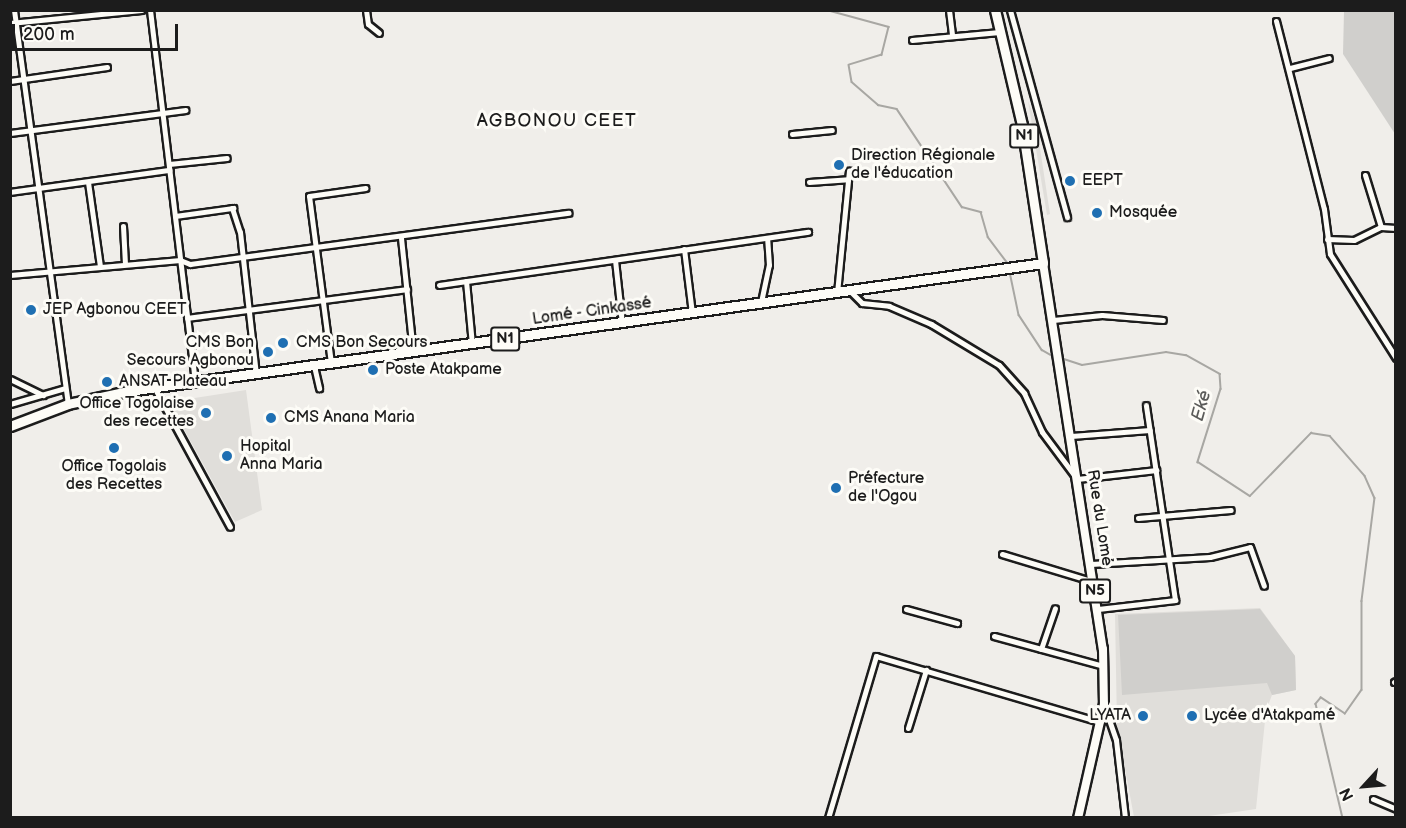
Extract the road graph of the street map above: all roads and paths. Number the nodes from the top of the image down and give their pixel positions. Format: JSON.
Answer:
{"nodes":[{"id":1,"x":14,"y":10,"type":"edge"},
{"id":2,"x":141,"y":10,"type":"edge"},
{"id":3,"x":150,"y":10,"type":"edge"},
{"id":4,"x":366,"y":10,"type":"edge"},
{"id":5,"x":949,"y":10,"type":"edge"},
{"id":6,"x":995,"y":10,"type":"edge"},
{"id":7,"x":1010,"y":10,"type":"edge"},
{"id":8,"x":1276,"y":21,"type":"dead end"},
{"id":9,"x":13,"y":23,"type":"edge"},
{"id":10,"x":1000,"y":32,"type":"junction"},
{"id":11,"x":379,"y":33,"type":"dead end"},
{"id":12,"x":952,"y":36,"type":"junction"},
{"id":13,"x":912,"y":40,"type":"dead end"},
{"id":14,"x":1329,"y":58,"type":"dead end"},
{"id":15,"x":107,"y":67,"type":"dead end"},
{"id":16,"x":1290,"y":68,"type":"junction"},
{"id":17,"x":23,"y":80,"type":"junction"},
{"id":18,"x":10,"y":81,"type":"edge"},
{"id":19,"x":185,"y":110,"type":"dead end"},
{"id":20,"x":162,"y":113,"type":"junction"},
{"id":21,"x":832,"y":129,"type":"dead end"},
{"id":22,"x":30,"y":131,"type":"junction"},
{"id":23,"x":10,"y":133,"type":"edge"},
{"id":24,"x":792,"y":134,"type":"dead end"},
{"id":25,"x":227,"y":158,"type":"dead end"},
{"id":26,"x":169,"y":167,"type":"junction"},
{"id":27,"x":849,"y":171,"type":"dead end"},
{"id":28,"x":1365,"y":175,"type":"dead end"},
{"id":29,"x":848,"y":179,"type":"junction"},
{"id":30,"x":88,"y":182,"type":"junction"},
{"id":31,"x":809,"y":182,"type":"dead end"},
{"id":32,"x":36,"y":188,"type":"junction"},
{"id":33,"x":365,"y":188,"type":"dead end"},
{"id":34,"x":10,"y":192,"type":"edge"},
{"id":35,"x":569,"y":213,"type":"dead end"},
{"id":36,"x":175,"y":216,"type":"junction"},
{"id":37,"x":1067,"y":217,"type":"dead end"},
{"id":38,"x":123,"y":226,"type":"dead end"},
{"id":39,"x":1381,"y":226,"type":"junction"},
{"id":40,"x":1395,"y":228,"type":"edge"},
{"id":41,"x":808,"y":232,"type":"dead end"},
{"id":42,"x":401,"y":238,"type":"junction"},
{"id":43,"x":767,"y":238,"type":"junction"},
{"id":44,"x":1327,"y":239,"type":"junction"},
{"id":45,"x":317,"y":248,"type":"junction"},
{"id":46,"x":684,"y":249,"type":"junction"},
{"id":47,"x":243,"y":257,"type":"junction"},
{"id":48,"x":180,"y":260,"type":"junction"},
{"id":49,"x":615,"y":260,"type":"junction"},
{"id":50,"x":125,"y":263,"type":"junction"},
{"id":51,"x":1043,"y":263,"type":"junction"},
{"id":52,"x":100,"y":266,"type":"junction"},
{"id":53,"x":46,"y":271,"type":"junction"},
{"id":54,"x":10,"y":275,"type":"edge"},
{"id":55,"x":466,"y":281,"type":"junction"},
{"id":56,"x":439,"y":285,"type":"dead end"},
{"id":57,"x":406,"y":288,"type":"junction"},
{"id":58,"x":850,"y":291,"type":"junction"},
{"id":59,"x":837,"y":293,"type":"junction"},
{"id":60,"x":324,"y":299,"type":"junction"},
{"id":61,"x":760,"y":304,"type":"junction"},
{"id":62,"x":248,"y":310,"type":"junction"},
{"id":63,"x":692,"y":313,"type":"junction"},
{"id":64,"x":187,"y":318,"type":"junction"},
{"id":65,"x":1053,"y":320,"type":"junction"},
{"id":66,"x":1164,"y":320,"type":"dead end"},
{"id":67,"x":622,"y":323,"type":"junction"},
{"id":68,"x":472,"y":344,"type":"junction"},
{"id":69,"x":413,"y":352,"type":"junction"},
{"id":70,"x":1395,"y":358,"type":"edge"},
{"id":71,"x":332,"y":363,"type":"junction"},
{"id":72,"x":314,"y":366,"type":"junction"},
{"id":73,"x":256,"y":374,"type":"junction"},
{"id":74,"x":10,"y":379,"type":"edge"},
{"id":75,"x":195,"y":382,"type":"junction"},
{"id":76,"x":154,"y":387,"type":"junction"},
{"id":77,"x":65,"y":388,"type":"junction"},
{"id":78,"x":319,"y":388,"type":"dead end"},
{"id":79,"x":42,"y":395,"type":"junction"},
{"id":80,"x":10,"y":404,"type":"edge"},
{"id":81,"x":68,"y":404,"type":"junction"},
{"id":82,"x":1146,"y":405,"type":"dead end"},
{"id":83,"x":10,"y":426,"type":"edge"},
{"id":84,"x":1150,"y":430,"type":"junction"},
{"id":85,"x":1071,"y":436,"type":"junction"},
{"id":86,"x":1156,"y":470,"type":"junction"},
{"id":87,"x":1077,"y":479,"type":"junction"},
{"id":88,"x":1231,"y":510,"type":"dead end"},
{"id":89,"x":1163,"y":516,"type":"junction"},
{"id":90,"x":1138,"y":518,"type":"dead end"},
{"id":91,"x":230,"y":527,"type":"dead end"},
{"id":92,"x":1002,"y":554,"type":"dead end"},
{"id":93,"x":1169,"y":558,"type":"junction"},
{"id":94,"x":1091,"y":564,"type":"junction"},
{"id":95,"x":1094,"y":582,"type":"junction"},
{"id":96,"x":1264,"y":586,"type":"dead end"},
{"id":97,"x":1055,"y":608,"type":"dead end"},
{"id":98,"x":906,"y":609,"type":"dead end"},
{"id":99,"x":1098,"y":609,"type":"junction"},
{"id":100,"x":957,"y":623,"type":"dead end"},
{"id":101,"x":994,"y":636,"type":"dead end"},
{"id":102,"x":1041,"y":649,"type":"junction"},
{"id":103,"x":1104,"y":666,"type":"junction"},
{"id":104,"x":926,"y":670,"type":"junction"},
{"id":105,"x":1104,"y":704,"type":"junction"},
{"id":106,"x":1100,"y":722,"type":"junction"},
{"id":107,"x":908,"y":728,"type":"dead end"},
{"id":108,"x":1373,"y":799,"type":"dead end"},
{"id":109,"x":1395,"y":809,"type":"edge"},
{"id":110,"x":828,"y":818,"type":"edge"},
{"id":111,"x":1078,"y":818,"type":"edge"},
{"id":112,"x":1125,"y":818,"type":"edge"}],
"edges":[{"from":1,"to":9,"type":"street"},
{"from":2,"to":9,"type":"street"},
{"from":3,"to":20,"type":"street"},
{"from":4,"to":11,"type":"street"},
{"from":5,"to":12,"type":"street"},
{"from":6,"to":10,"type":"highway","number":"N1"},
{"from":7,"to":37,"type":"street"},
{"from":8,"to":16,"type":"street"},
{"from":9,"to":17,"type":"street"},
{"from":10,"to":12,"type":"street"},
{"from":10,"to":51,"type":"highway","number":"N1"},
{"from":12,"to":13,"type":"street"},
{"from":14,"to":16,"type":"street"},
{"from":15,"to":17,"type":"street"},
{"from":16,"to":44,"type":"street"},
{"from":17,"to":18,"type":"street"},
{"from":17,"to":22,"type":"street"},
{"from":19,"to":20,"type":"street"},
{"from":20,"to":22,"type":"street"},
{"from":20,"to":26,"type":"street"},
{"from":21,"to":24,"type":"street"},
{"from":22,"to":23,"type":"street"},
{"from":22,"to":32,"type":"street"},
{"from":25,"to":26,"type":"street"},
{"from":26,"to":30,"type":"street"},
{"from":26,"to":36,"type":"street"},
{"from":27,"to":29,"type":"street"},
{"from":28,"to":39,"type":"street"},
{"from":29,"to":31,"type":"street"},
{"from":29,"to":59,"type":"street"},
{"from":30,"to":32,"type":"street"},
{"from":30,"to":52,"type":"street"},
{"from":32,"to":34,"type":"street"},
{"from":32,"to":53,"type":"street"},
{"from":33,"to":45,"type":"street"},
{"from":35,"to":42,"type":"street"},
{"from":36,"to":47,"type":"street"},
{"from":36,"to":48,"type":"street"},
{"from":38,"to":50,"type":"street"},
{"from":39,"to":40,"type":"street"},
{"from":39,"to":44,"type":"street"},
{"from":41,"to":43,"type":"street"},
{"from":42,"to":45,"type":"street"},
{"from":42,"to":57,"type":"street"},
{"from":43,"to":46,"type":"street"},
{"from":43,"to":61,"type":"street"},
{"from":44,"to":70,"type":"street"},
{"from":45,"to":47,"type":"street"},
{"from":45,"to":60,"type":"street"},
{"from":46,"to":49,"type":"street"},
{"from":46,"to":63,"type":"street"},
{"from":47,"to":48,"type":"street"},
{"from":47,"to":62,"type":"street"},
{"from":48,"to":50,"type":"street"},
{"from":48,"to":64,"type":"street"},
{"from":49,"to":55,"type":"street"},
{"from":49,"to":67,"type":"street"},
{"from":50,"to":52,"type":"street"},
{"from":51,"to":58,"type":"highway","name":"Lomé - Cinkassé","number":"N1"},
{"from":51,"to":65,"type":"main road","number":"N5"},
{"from":52,"to":53,"type":"street"},
{"from":53,"to":54,"type":"street"},
{"from":53,"to":77,"type":"street"},
{"from":55,"to":56,"type":"street"},
{"from":55,"to":68,"type":"street"},
{"from":57,"to":60,"type":"street"},
{"from":57,"to":69,"type":"street"},
{"from":58,"to":59,"type":"highway","name":"Lomé - Cinkassé","number":"N1"},
{"from":58,"to":87,"type":"street"},
{"from":59,"to":61,"type":"highway","name":"Lomé - Cinkassé","number":"N1"},
{"from":60,"to":62,"type":"street"},
{"from":60,"to":71,"type":"street"},
{"from":61,"to":63,"type":"highway","name":"Lomé - Cinkassé","number":"N1"},
{"from":62,"to":64,"type":"street"},
{"from":62,"to":73,"type":"street"},
{"from":63,"to":67,"type":"highway","name":"Lomé - Cinkassé","number":"N1"},
{"from":64,"to":75,"type":"street"},
{"from":65,"to":66,"type":"street"},
{"from":65,"to":85,"type":"main road","name":"Rue du Lomé","number":"N5"},
{"from":67,"to":68,"type":"highway","name":"Lomé - Cinkassé","number":"N1"},
{"from":68,"to":69,"type":"highway","name":"Lomé - Cinkassé","number":"N1"},
{"from":69,"to":71,"type":"highway","name":"Lomé - Cinkassé","number":"N1"},
{"from":71,"to":72,"type":"highway","name":"Lomé - Cinkassé","number":"N1"},
{"from":72,"to":73,"type":"highway","name":"Lomé - Cinkassé","number":"N1"},
{"from":72,"to":78,"type":"street"},
{"from":73,"to":75,"type":"highway","name":"Lomé - Cinkassé","number":"N1"},
{"from":74,"to":79,"type":"street"},
{"from":75,"to":76,"type":"highway","name":"Lomé - Cinkassé","number":"N1"},
{"from":76,"to":81,"type":"highway","name":"Lomé - Cinkassé","number":"N1"},
{"from":76,"to":91,"type":"street"},
{"from":77,"to":79,"type":"street"},
{"from":77,"to":81,"type":"street"},
{"from":79,"to":80,"type":"street"},
{"from":81,"to":83,"type":"highway","name":"Lomé - Cinkassé","number":"N1"},
{"from":82,"to":84,"type":"street"},
{"from":84,"to":85,"type":"street"},
{"from":84,"to":86,"type":"street"},
{"from":85,"to":87,"type":"main road","name":"Rue du Lomé","number":"N5"},
{"from":86,"to":87,"type":"street"},
{"from":86,"to":89,"type":"street"},
{"from":87,"to":94,"type":"main road","name":"Rue du Lomé","number":"N5"},
{"from":88,"to":89,"type":"street"},
{"from":89,"to":90,"type":"street"},
{"from":89,"to":93,"type":"street"},
{"from":92,"to":95,"type":"street"},
{"from":93,"to":94,"type":"street"},
{"from":93,"to":96,"type":"street"},
{"from":93,"to":99,"type":"street"},
{"from":94,"to":95,"type":"main road","name":"Rue du Lomé","number":"N5"},
{"from":95,"to":99,"type":"main road","name":"Rue du Lomé","number":"N5"},
{"from":97,"to":102,"type":"street"},
{"from":98,"to":100,"type":"street"},
{"from":99,"to":103,"type":"main road","name":"Rue du Lomé","number":"N5"},
{"from":101,"to":102,"type":"street"},
{"from":102,"to":103,"type":"street"},
{"from":103,"to":105,"type":"main road","name":"Rue du Lomé","number":"N5"},
{"from":104,"to":106,"type":"street"},
{"from":104,"to":107,"type":"street"},
{"from":104,"to":110,"type":"street"},
{"from":105,"to":106,"type":"main road","name":"Rue du Lomé","number":"N5"},
{"from":105,"to":112,"type":"street"},
{"from":106,"to":111,"type":"main road","name":"Rue du Lomé","number":"N5"},
{"from":108,"to":109,"type":"street"}]}
